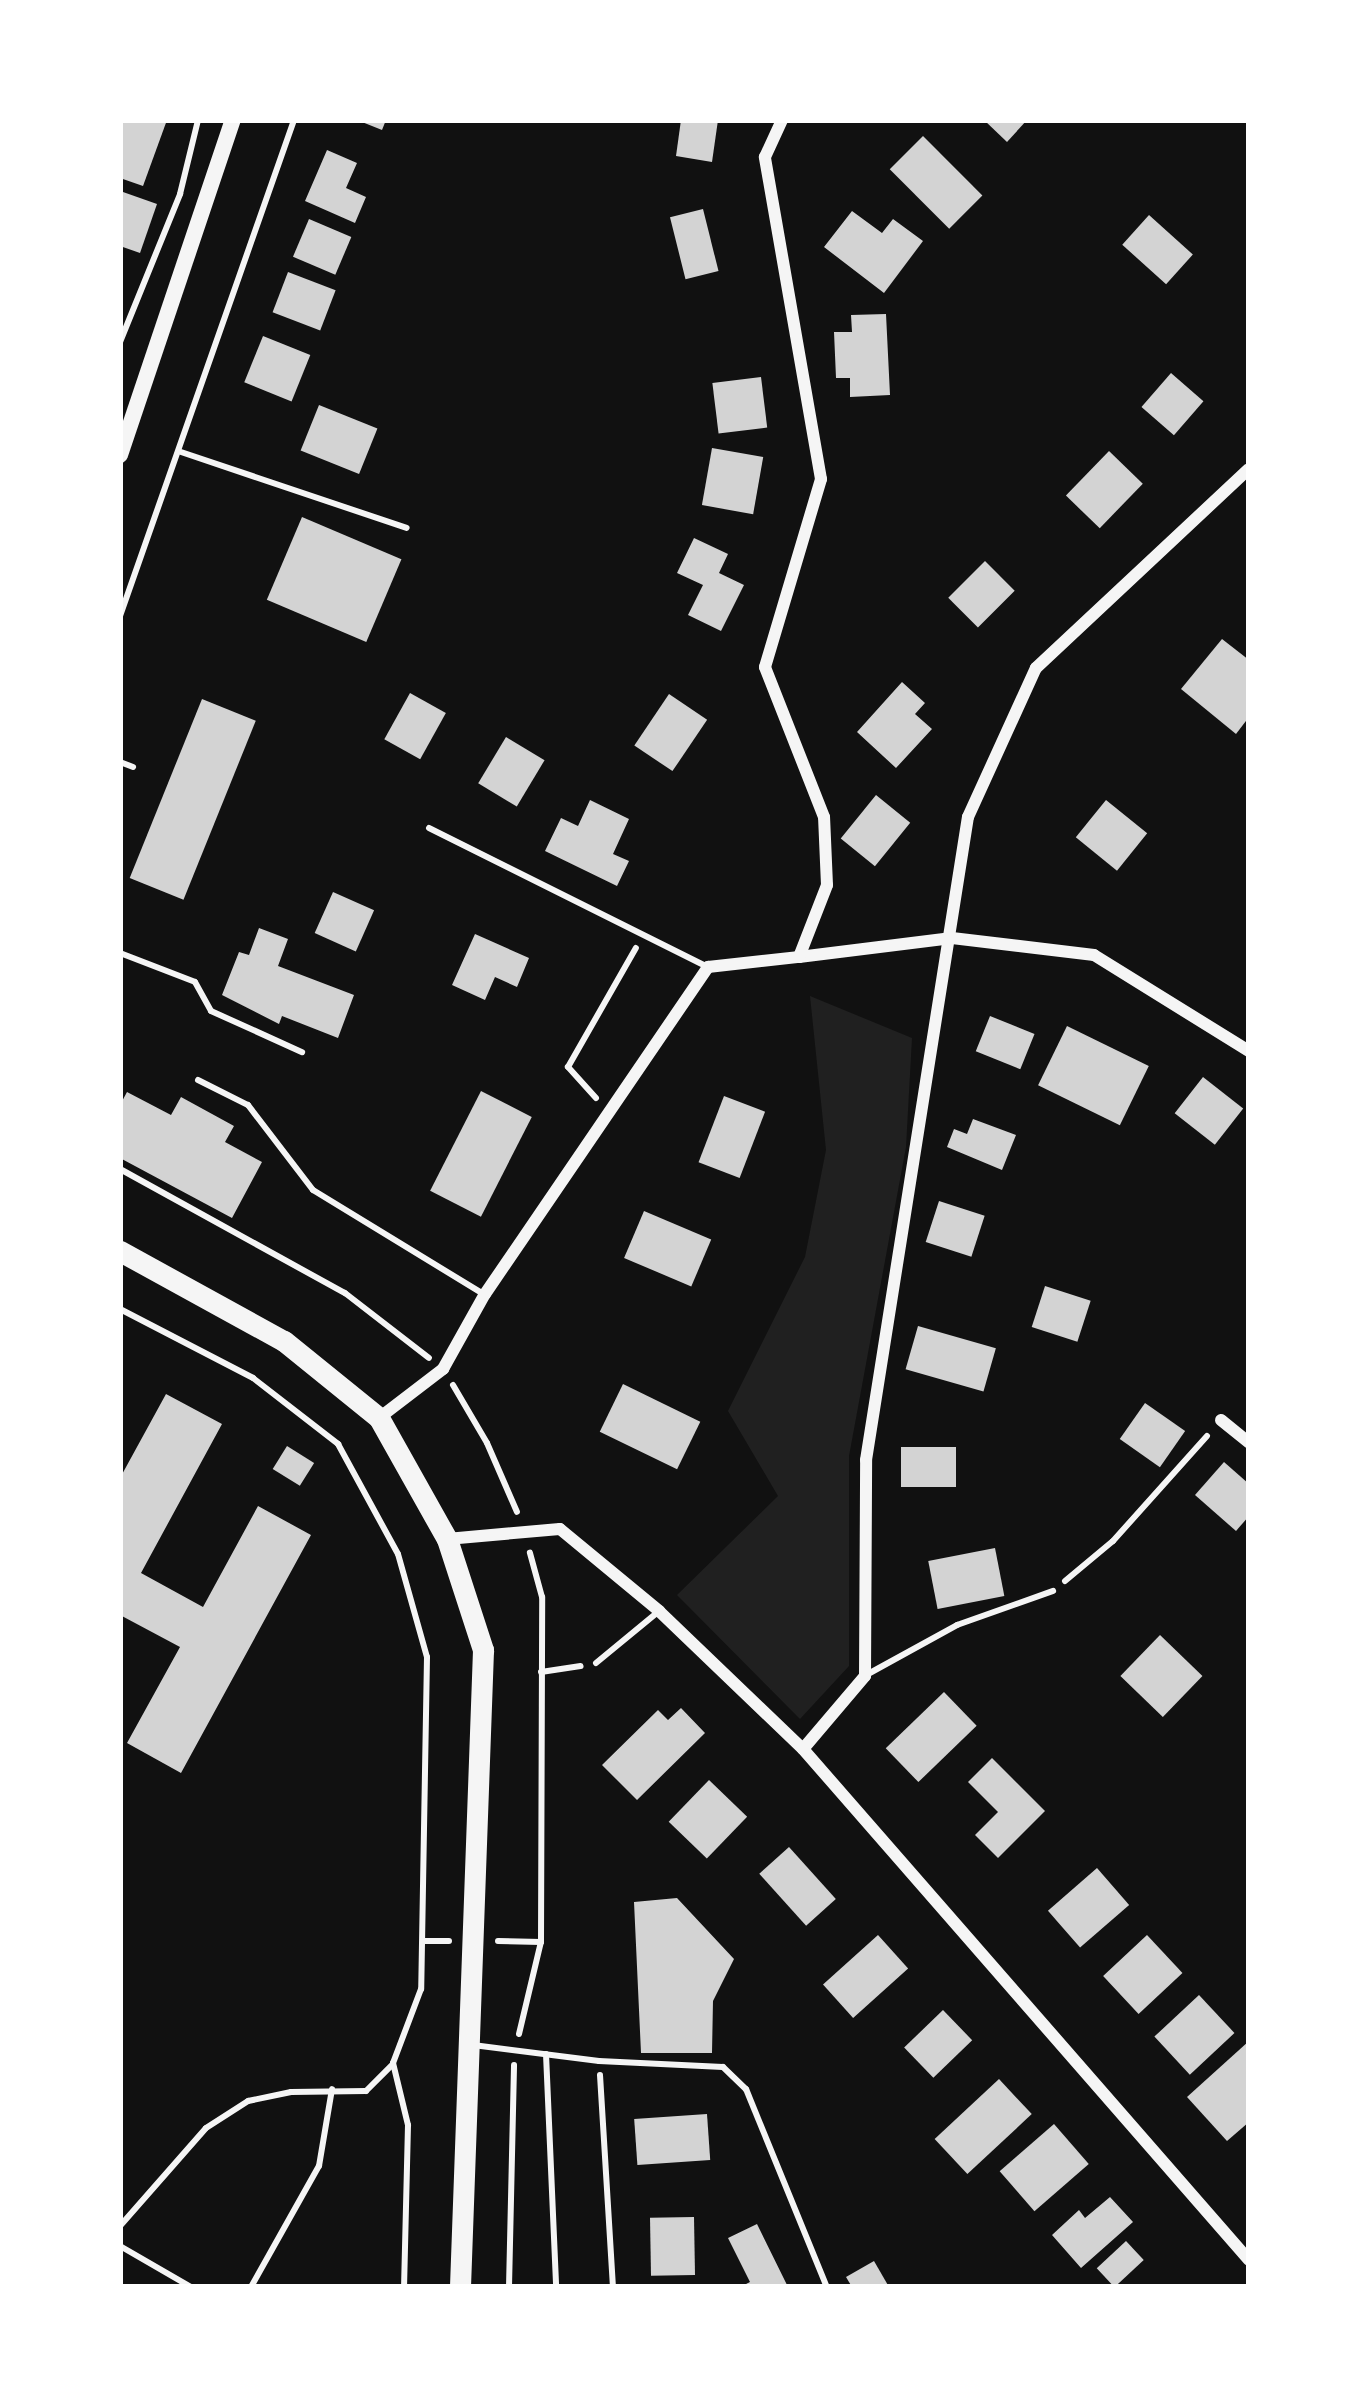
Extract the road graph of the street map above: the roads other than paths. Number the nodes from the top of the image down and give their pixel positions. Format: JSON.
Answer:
{"nodes":[{"id":1,"x":233,"y":120,"type":"edge"},
{"id":2,"x":782,"y":120,"type":"edge"},
{"id":3,"x":120,"y":455,"type":"edge"},
{"id":4,"x":1249,"y":469,"type":"edge"},
{"id":5,"x":429,"y":828,"type":"dead end"},
{"id":6,"x":952,"y":938,"type":"junction"},
{"id":7,"x":120,"y":953,"type":"edge"},
{"id":8,"x":799,"y":957,"type":"junction"},
{"id":9,"x":708,"y":967,"type":"junction"},
{"id":10,"x":1249,"y":1051,"type":"edge"},
{"id":11,"x":302,"y":1052,"type":"dead end"},
{"id":12,"x":198,"y":1080,"type":"dead end"},
{"id":13,"x":120,"y":1251,"type":"edge"},
{"id":14,"x":485,"y":1294,"type":"junction"},
{"id":15,"x":379,"y":1418,"type":"junction"},
{"id":16,"x":1221,"y":1420,"type":"road end"},
{"id":17,"x":1249,"y":1443,"type":"edge"},
{"id":18,"x":447,"y":1538,"type":"junction"},
{"id":19,"x":1053,"y":1591,"type":"road end"},
{"id":20,"x":659,"y":1612,"type":"junction"},
{"id":21,"x":596,"y":1663,"type":"road end"},
{"id":22,"x":865,"y":1676,"type":"junction"},
{"id":23,"x":803,"y":1749,"type":"junction"},
{"id":24,"x":469,"y":2044,"type":"junction"},
{"id":25,"x":546,"y":2054,"type":"junction"},
{"id":26,"x":1249,"y":2260,"type":"edge"},
{"id":27,"x":460,"y":2287,"type":"edge"},
{"id":28,"x":556,"y":2287,"type":"edge"},
{"id":29,"x":826,"y":2287,"type":"edge"}],
"edges":[{"from":1,"to":3,"type":"street"},
{"from":2,"to":8,"type":"street"},
{"from":4,"to":6,"type":"street"},
{"from":5,"to":9,"type":"lane"},
{"from":6,"to":8,"type":"street"},
{"from":6,"to":10,"type":"street"},
{"from":6,"to":22,"type":"street"},
{"from":7,"to":11,"type":"lane"},
{"from":8,"to":9,"type":"street"},
{"from":9,"to":14,"type":"street"},
{"from":12,"to":14,"type":"lane"},
{"from":13,"to":15,"type":"main road"},
{"from":14,"to":15,"type":"street"},
{"from":15,"to":18,"type":"main road"},
{"from":16,"to":17,"type":"street"},
{"from":18,"to":20,"type":"street"},
{"from":18,"to":24,"type":"main road"},
{"from":19,"to":22,"type":"lane"},
{"from":20,"to":21,"type":"lane"},
{"from":20,"to":23,"type":"street"},
{"from":22,"to":23,"type":"street"},
{"from":23,"to":26,"type":"street"},
{"from":24,"to":25,"type":"lane"},
{"from":24,"to":27,"type":"main road"},
{"from":25,"to":28,"type":"lane"},
{"from":25,"to":29,"type":"lane"}]}
